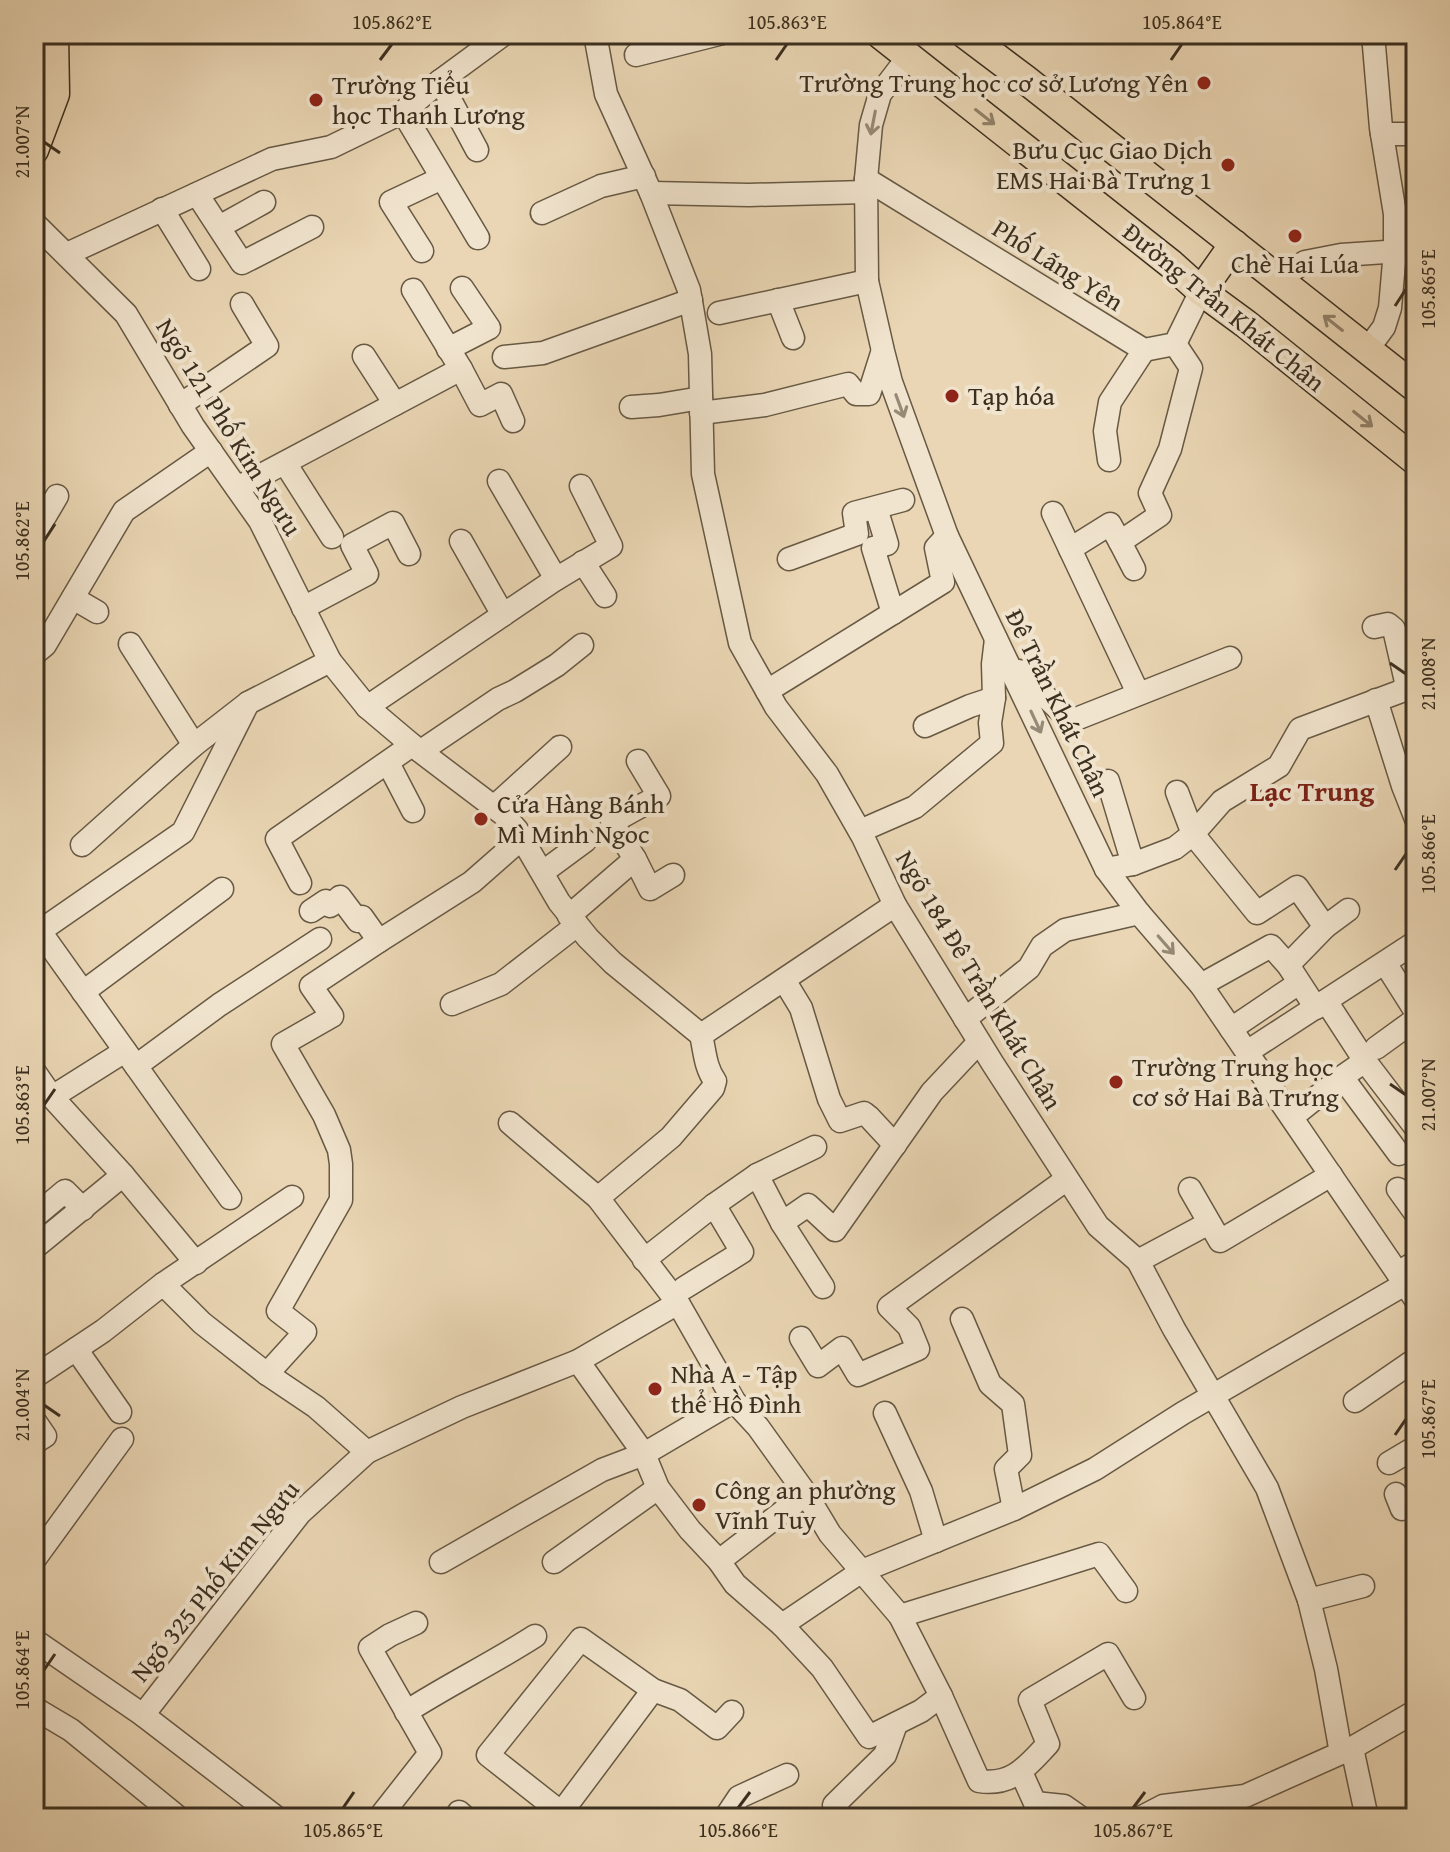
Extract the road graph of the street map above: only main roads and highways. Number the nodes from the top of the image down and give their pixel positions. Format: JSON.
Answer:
{"nodes":[{"id":1,"x":54,"y":34,"type":"edge"},
{"id":2,"x":880,"y":34,"type":"edge"},
{"id":3,"x":965,"y":34,"type":"edge"},
{"id":4,"x":45,"y":89,"type":"edge"},
{"id":5,"x":34,"y":150,"type":"edge"},
{"id":6,"x":1234,"y":244,"type":"junction"},
{"id":7,"x":1201,"y":291,"type":"junction"},
{"id":8,"x":1416,"y":388,"type":"edge"},
{"id":9,"x":1416,"y":461,"type":"edge"}],
"edges":[{"from":1,"to":4,"type":"main road"},
{"from":2,"to":7,"type":"main road","name":"Đường Trần Khát Chân","one_way":true},
{"from":3,"to":6,"type":"main road","name":"Đường Trần Khát Chân"},
{"from":4,"to":5,"type":"main road"},
{"from":6,"to":7,"type":"main road"},
{"from":8,"to":6,"type":"main road","name":"Đường Trần Khát Chân","one_way":true},
{"from":7,"to":9,"type":"main road","name":"Đường Trần Khát Chân","one_way":true}]}
